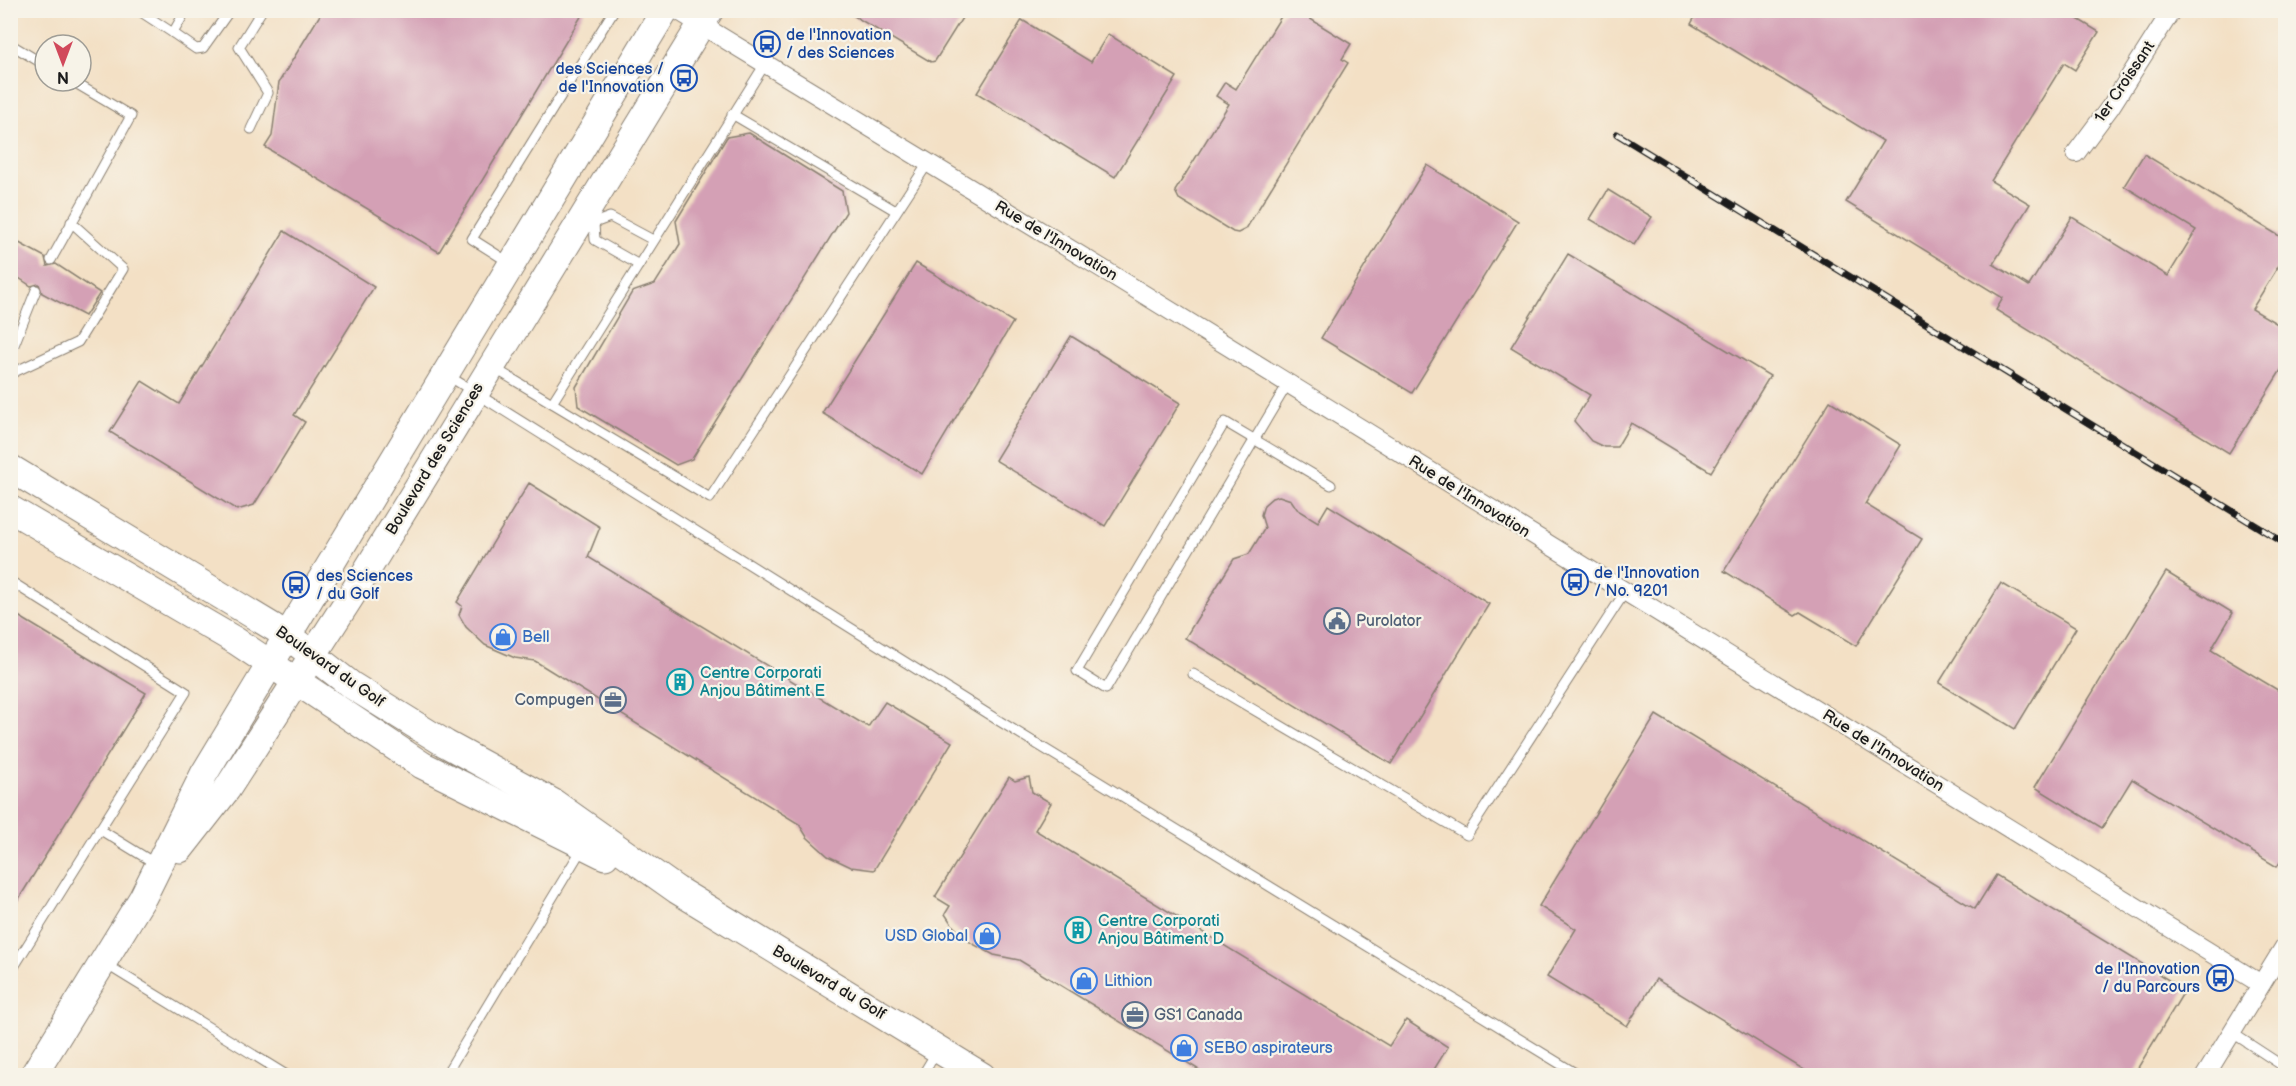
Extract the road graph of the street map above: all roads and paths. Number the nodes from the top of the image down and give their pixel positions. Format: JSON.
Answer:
{"nodes":[{"id":1,"x":138,"y":10,"type":"edge"},
{"id":2,"x":186,"y":10,"type":"edge"},
{"id":3,"x":230,"y":10,"type":"edge"},
{"id":4,"x":262,"y":10,"type":"edge"},
{"id":5,"x":614,"y":10,"type":"edge"},
{"id":6,"x":665,"y":10,"type":"edge"},
{"id":7,"x":677,"y":10,"type":"edge"},
{"id":8,"x":2172,"y":10,"type":"edge"},
{"id":9,"x":706,"y":18,"type":"edge"},
{"id":10,"x":173,"y":33,"type":"junction"},
{"id":11,"x":10,"y":44,"type":"edge"},
{"id":12,"x":33,"y":58,"type":"edge"},
{"id":13,"x":765,"y":64,"type":"junction"},
{"id":14,"x":92,"y":93,"type":"edge"},
{"id":15,"x":732,"y":114,"type":"junction"},
{"id":16,"x":251,"y":129,"type":"dead end"},
{"id":17,"x":2076,"y":153,"type":"dead end"},
{"id":18,"x":927,"y":163,"type":"junction"},
{"id":19,"x":896,"y":211,"type":"junction"},
{"id":20,"x":589,"y":220,"type":"junction"},
{"id":21,"x":71,"y":222,"type":"junction"},
{"id":22,"x":653,"y":240,"type":"junction"},
{"id":23,"x":51,"y":260,"type":"dead end"},
{"id":24,"x":512,"y":264,"type":"junction"},
{"id":25,"x":639,"y":265,"type":"junction"},
{"id":26,"x":36,"y":290,"type":"dead end"},
{"id":27,"x":10,"y":355,"type":"edge"},
{"id":28,"x":492,"y":367,"type":"junction"},
{"id":29,"x":10,"y":374,"type":"edge"},
{"id":30,"x":445,"y":374,"type":"junction"},
{"id":31,"x":1287,"y":385,"type":"junction"},
{"id":32,"x":476,"y":392,"type":"junction"},
{"id":33,"x":552,"y":403,"type":"junction"},
{"id":34,"x":1255,"y":440,"type":"junction"},
{"id":35,"x":10,"y":468,"type":"edge"},
{"id":36,"x":1331,"y":485,"type":"dead end"},
{"id":37,"x":11,"y":510,"type":"edge"},
{"id":38,"x":10,"y":581,"type":"edge"},
{"id":39,"x":1625,"y":592,"type":"junction"},
{"id":40,"x":288,"y":636,"type":"junction"},
{"id":41,"x":313,"y":656,"type":"junction"},
{"id":42,"x":271,"y":665,"type":"junction"},
{"id":43,"x":1193,"y":674,"type":"dead end"},
{"id":44,"x":296,"y":682,"type":"junction"},
{"id":45,"x":99,"y":829,"type":"junction"},
{"id":46,"x":584,"y":845,"type":"junction"},
{"id":47,"x":158,"y":866,"type":"junction"},
{"id":48,"x":676,"y":890,"type":"junction"},
{"id":49,"x":143,"y":897,"type":"junction"},
{"id":50,"x":2286,"y":944,"type":"edge"},
{"id":51,"x":102,"y":962,"type":"junction"},
{"id":52,"x":10,"y":973,"type":"edge"},
{"id":53,"x":2261,"y":984,"type":"junction"},
{"id":54,"x":2231,"y":1032,"type":"junction"},
{"id":55,"x":939,"y":1049,"type":"junction"},
{"id":56,"x":2286,"y":1068,"type":"edge"},
{"id":57,"x":33,"y":1076,"type":"edge"},
{"id":58,"x":288,"y":1076,"type":"edge"},
{"id":59,"x":445,"y":1076,"type":"edge"},
{"id":60,"x":922,"y":1076,"type":"edge"},
{"id":61,"x":982,"y":1076,"type":"edge"},
{"id":62,"x":1580,"y":1076,"type":"edge"},
{"id":63,"x":2205,"y":1076,"type":"edge"}],
"edges":[{"from":1,"to":10,"type":"lane"},
{"from":2,"to":10,"type":"lane"},
{"from":3,"to":10,"type":"lane"},
{"from":4,"to":16,"type":"lane"},
{"from":5,"to":24,"type":"lane"},
{"from":6,"to":24,"type":"street","name":"Boulevard des Sciences"},
{"from":7,"to":9,"type":"street","name":"Rue de l'Innovation"},
{"from":8,"to":17,"type":"street","name":"1er Croissant"},
{"from":9,"to":13,"type":"street","name":"Rue de l'Innovation"},
{"from":9,"to":20,"type":"street","name":"Boulevard des Sciences"},
{"from":11,"to":12,"type":"lane"},
{"from":13,"to":15,"type":"lane"},
{"from":13,"to":18,"type":"street","name":"Rue de l'Innovation"},
{"from":14,"to":21,"type":"lane"},
{"from":15,"to":19,"type":"lane"},
{"from":15,"to":22,"type":"lane"},
{"from":18,"to":19,"type":"lane"},
{"from":18,"to":31,"type":"street","name":"Rue de l'Innovation"},
{"from":19,"to":33,"type":"lane"},
{"from":20,"to":22,"type":"lane"},
{"from":20,"to":25,"type":"lane"},
{"from":20,"to":28,"type":"street","name":"Boulevard des Sciences"},
{"from":21,"to":23,"type":"lane"},
{"from":21,"to":29,"type":"lane"},
{"from":22,"to":25,"type":"lane"},
{"from":24,"to":30,"type":"street","name":"Boulevard des Sciences"},
{"from":25,"to":33,"type":"lane"},
{"from":26,"to":27,"type":"lane"},
{"from":28,"to":32,"type":"street","name":"Boulevard des Sciences"},
{"from":28,"to":33,"type":"lane"},
{"from":30,"to":32,"type":"lane"},
{"from":30,"to":40,"type":"street","name":"Boulevard des Sciences"},
{"from":31,"to":34,"type":"lane"},
{"from":31,"to":39,"type":"street","name":"Rue de l'Innovation"},
{"from":32,"to":41,"type":"street","name":"Boulevard des Sciences"},
{"from":32,"to":62,"type":"lane"},
{"from":34,"to":34,"type":"lane"},
{"from":34,"to":36,"type":"lane"},
{"from":35,"to":40,"type":"street","name":"Boulevard du Golf"},
{"from":37,"to":42,"type":"street","name":"Boulevard du Golf"},
{"from":38,"to":45,"type":"lane"},
{"from":39,"to":43,"type":"lane"},
{"from":39,"to":53,"type":"street","name":"Rue de l'Innovation"},
{"from":40,"to":41,"type":"street","name":"Boulevard du Golf"},
{"from":40,"to":42,"type":"street","name":"Boulevard des Sciences"},
{"from":41,"to":44,"type":"street","name":"Boulevard des Sciences"},
{"from":41,"to":48,"type":"street","name":"Boulevard du Golf"},
{"from":42,"to":44,"type":"street","name":"Boulevard du Golf"},
{"from":42,"to":47,"type":"street","name":"Boulevard des Sciences"},
{"from":44,"to":46,"type":"street","name":"Boulevard du Golf"},
{"from":44,"to":49,"type":"street","name":"Boulevard des Sciences"},
{"from":45,"to":47,"type":"lane"},
{"from":45,"to":52,"type":"lane"},
{"from":46,"to":48,"type":"street","name":"Boulevard du Golf"},
{"from":46,"to":59,"type":"lane"},
{"from":47,"to":49,"type":"street","name":"Boulevard des Sciences"},
{"from":48,"to":55,"type":"street","name":"Boulevard du Golf"},
{"from":49,"to":51,"type":"street","name":"Boulevard des Sciences"},
{"from":50,"to":53,"type":"street"},
{"from":51,"to":57,"type":"street","name":"Boulevard des Sciences"},
{"from":51,"to":58,"type":"lane"},
{"from":53,"to":54,"type":"street"},
{"from":54,"to":56,"type":"lane"},
{"from":54,"to":63,"type":"street"},
{"from":55,"to":60,"type":"lane"},
{"from":55,"to":61,"type":"street","name":"Boulevard du Golf"}]}
